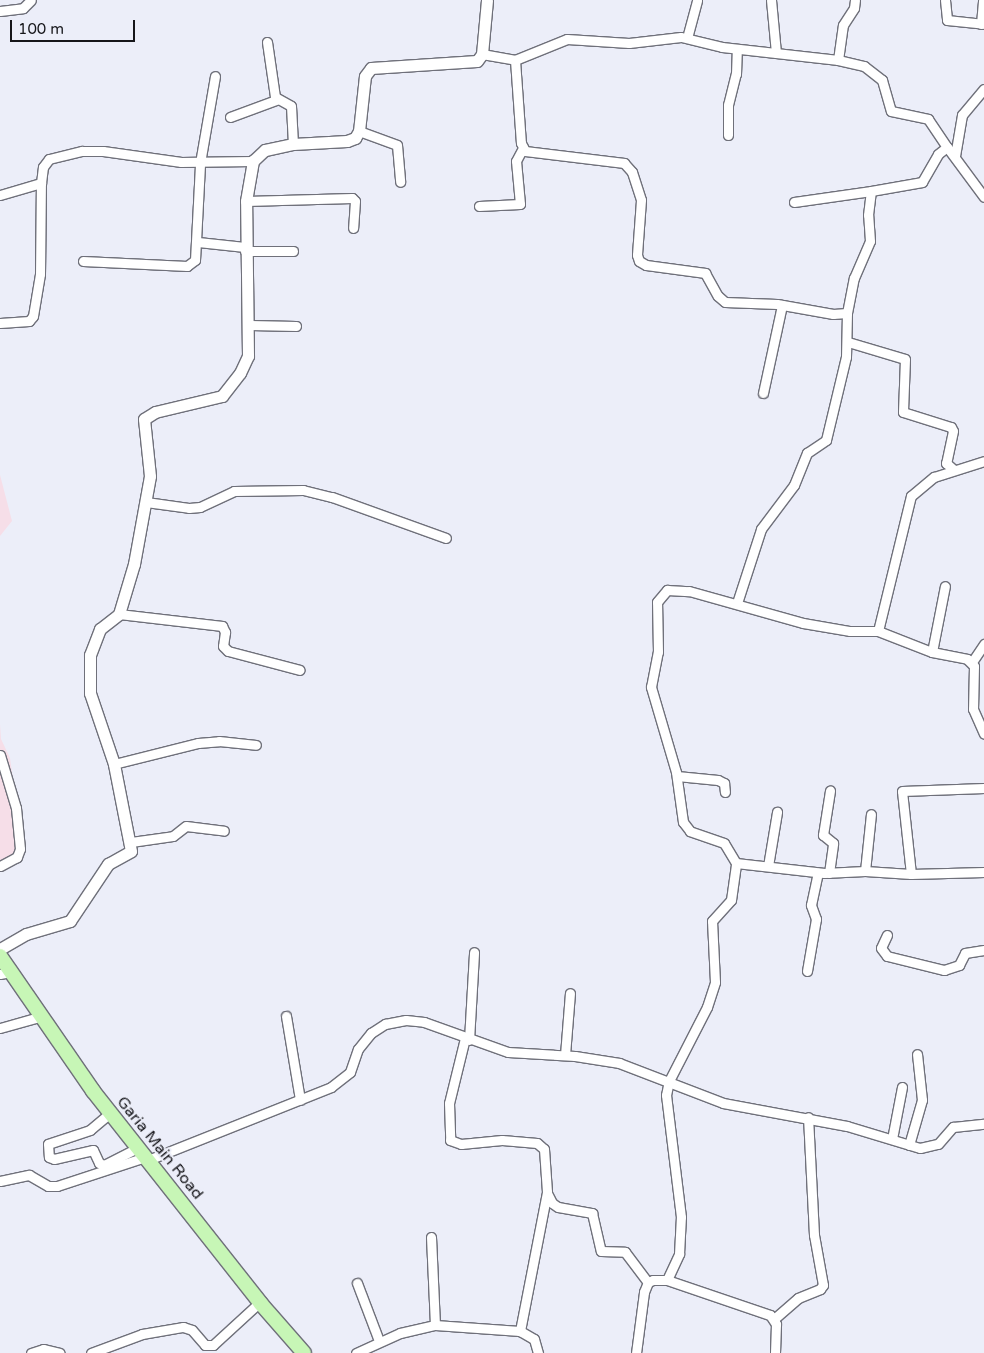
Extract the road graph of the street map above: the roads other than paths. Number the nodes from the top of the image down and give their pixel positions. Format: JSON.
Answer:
{"nodes":[{"id":1,"x":31,"y":0,"type":"edge"},
{"id":2,"x":487,"y":0,"type":"edge"},
{"id":3,"x":697,"y":0,"type":"edge"},
{"id":4,"x":771,"y":0,"type":"edge"},
{"id":5,"x":855,"y":0,"type":"edge"},
{"id":6,"x":944,"y":0,"type":"edge"},
{"id":7,"x":982,"y":0,"type":"edge"},
{"id":8,"x":0,"y":11,"type":"edge"},
{"id":9,"x":983,"y":24,"type":"edge"},
{"id":10,"x":687,"y":38,"type":"junction"},
{"id":11,"x":267,"y":42,"type":"dead end"},
{"id":12,"x":737,"y":49,"type":"junction"},
{"id":13,"x":776,"y":53,"type":"junction"},
{"id":14,"x":482,"y":54,"type":"junction"},
{"id":15,"x":515,"y":60,"type":"junction"},
{"id":16,"x":838,"y":60,"type":"junction"},
{"id":17,"x":215,"y":76,"type":"dead end"},
{"id":18,"x":984,"y":89,"type":"edge"},
{"id":19,"x":276,"y":100,"type":"junction"},
{"id":20,"x":230,"y":117,"type":"dead end"},
{"id":21,"x":359,"y":132,"type":"junction"},
{"id":22,"x":728,"y":134,"type":"dead end"},
{"id":23,"x":293,"y":144,"type":"junction"},
{"id":24,"x":947,"y":147,"type":"junction"},
{"id":25,"x":523,"y":148,"type":"junction"},
{"id":26,"x":955,"y":156,"type":"junction"},
{"id":27,"x":252,"y":161,"type":"junction"},
{"id":28,"x":200,"y":163,"type":"junction"},
{"id":29,"x":400,"y":182,"type":"dead end"},
{"id":30,"x":41,"y":183,"type":"junction"},
{"id":31,"x":871,"y":190,"type":"junction"},
{"id":32,"x":0,"y":195,"type":"edge"},
{"id":33,"x":984,"y":197,"type":"edge"},
{"id":34,"x":246,"y":201,"type":"junction"},
{"id":35,"x":794,"y":202,"type":"dead end"},
{"id":36,"x":479,"y":206,"type":"dead end"},
{"id":37,"x":353,"y":228,"type":"dead end"},
{"id":38,"x":198,"y":242,"type":"junction"},
{"id":39,"x":246,"y":249,"type":"junction"},
{"id":40,"x":293,"y":251,"type":"dead end"},
{"id":41,"x":83,"y":261,"type":"dead end"},
{"id":42,"x":782,"y":305,"type":"junction"},
{"id":43,"x":847,"y":313,"type":"junction"},
{"id":44,"x":0,"y":323,"type":"edge"},
{"id":45,"x":250,"y":325,"type":"junction"},
{"id":46,"x":296,"y":326,"type":"dead end"},
{"id":47,"x":848,"y":342,"type":"junction"},
{"id":48,"x":763,"y":392,"type":"dead end"},
{"id":49,"x":984,"y":461,"type":"edge"},
{"id":50,"x":953,"y":469,"type":"junction"},
{"id":51,"x":146,"y":502,"type":"junction"},
{"id":52,"x":446,"y":538,"type":"dead end"},
{"id":53,"x":945,"y":586,"type":"dead end"},
{"id":54,"x":737,"y":603,"type":"junction"},
{"id":55,"x":119,"y":614,"type":"junction"},
{"id":56,"x":878,"y":631,"type":"junction"},
{"id":57,"x":984,"y":644,"type":"edge"},
{"id":58,"x":932,"y":652,"type":"junction"},
{"id":59,"x":972,"y":662,"type":"junction"},
{"id":60,"x":300,"y":670,"type":"dead end"},
{"id":61,"x":974,"y":682,"type":"junction"},
{"id":62,"x":984,"y":682,"type":"edge"},
{"id":63,"x":984,"y":734,"type":"edge"},
{"id":64,"x":256,"y":745,"type":"dead end"},
{"id":65,"x":0,"y":755,"type":"edge"},
{"id":66,"x":114,"y":764,"type":"junction"},
{"id":67,"x":677,"y":776,"type":"junction"},
{"id":68,"x":984,"y":788,"type":"edge"},
{"id":69,"x":830,"y":791,"type":"dead end"},
{"id":70,"x":725,"y":792,"type":"dead end"},
{"id":71,"x":777,"y":812,"type":"dead end"},
{"id":72,"x":871,"y":814,"type":"dead end"},
{"id":73,"x":224,"y":830,"type":"dead end"},
{"id":74,"x":131,"y":842,"type":"junction"},
{"id":75,"x":736,"y":863,"type":"junction"},
{"id":76,"x":0,"y":866,"type":"edge"},
{"id":77,"x":768,"y":866,"type":"junction"},
{"id":78,"x":865,"y":870,"type":"junction"},
{"id":79,"x":984,"y":872,"type":"edge"},
{"id":80,"x":818,"y":873,"type":"junction"},
{"id":81,"x":829,"y":873,"type":"junction"},
{"id":82,"x":911,"y":874,"type":"junction"},
{"id":83,"x":887,"y":935,"type":"dead end"},
{"id":84,"x":0,"y":949,"type":"edge"},
{"id":85,"x":984,"y":950,"type":"edge"},
{"id":86,"x":474,"y":952,"type":"dead end"},
{"id":87,"x":0,"y":956,"type":"edge"},
{"id":88,"x":808,"y":971,"type":"dead end"},
{"id":89,"x":5,"y":973,"type":"edge"},
{"id":90,"x":570,"y":993,"type":"dead end"},
{"id":91,"x":286,"y":1016,"type":"dead end"},
{"id":92,"x":39,"y":1017,"type":"junction"},
{"id":93,"x":0,"y":1028,"type":"edge"},
{"id":94,"x":467,"y":1039,"type":"junction"},
{"id":95,"x":917,"y":1054,"type":"dead end"},
{"id":96,"x":564,"y":1055,"type":"junction"},
{"id":97,"x":669,"y":1081,"type":"junction"},
{"id":98,"x":902,"y":1087,"type":"dead end"},
{"id":99,"x":300,"y":1100,"type":"junction"},
{"id":100,"x":110,"y":1113,"type":"junction"},
{"id":101,"x":808,"y":1118,"type":"junction"},
{"id":102,"x":984,"y":1124,"type":"edge"},
{"id":103,"x":892,"y":1139,"type":"junction"},
{"id":104,"x":909,"y":1145,"type":"junction"},
{"id":105,"x":143,"y":1155,"type":"junction"},
{"id":106,"x":0,"y":1180,"type":"edge"},
{"id":107,"x":547,"y":1192,"type":"junction"},
{"id":108,"x":431,"y":1237,"type":"dead end"},
{"id":109,"x":667,"y":1280,"type":"junction"},
{"id":110,"x":648,"y":1282,"type":"junction"},
{"id":111,"x":357,"y":1283,"type":"dead end"},
{"id":112,"x":260,"y":1302,"type":"junction"},
{"id":113,"x":774,"y":1319,"type":"junction"},
{"id":114,"x":435,"y":1325,"type":"junction"},
{"id":115,"x":520,"y":1331,"type":"junction"},
{"id":116,"x":378,"y":1341,"type":"junction"},
{"id":117,"x":96,"y":1352,"type":"edge"},
{"id":118,"x":31,"y":1353,"type":"edge"},
{"id":119,"x":60,"y":1353,"type":"edge"},
{"id":120,"x":304,"y":1353,"type":"edge"},
{"id":121,"x":356,"y":1353,"type":"edge"},
{"id":122,"x":538,"y":1353,"type":"edge"},
{"id":123,"x":636,"y":1353,"type":"edge"},
{"id":124,"x":776,"y":1353,"type":"edge"}],
"edges":[{"from":1,"to":8,"type":"street"},
{"from":2,"to":14,"type":"street"},
{"from":3,"to":10,"type":"street"},
{"from":4,"to":13,"type":"street"},
{"from":5,"to":16,"type":"street"},
{"from":6,"to":9,"type":"street"},
{"from":7,"to":9,"type":"street"},
{"from":10,"to":12,"type":"street"},
{"from":10,"to":15,"type":"street"},
{"from":11,"to":19,"type":"street"},
{"from":12,"to":13,"type":"street"},
{"from":12,"to":22,"type":"street"},
{"from":13,"to":16,"type":"street"},
{"from":14,"to":15,"type":"street"},
{"from":14,"to":21,"type":"street"},
{"from":15,"to":25,"type":"street"},
{"from":16,"to":24,"type":"street"},
{"from":17,"to":28,"type":"street"},
{"from":18,"to":26,"type":"street"},
{"from":19,"to":20,"type":"street"},
{"from":19,"to":23,"type":"street"},
{"from":21,"to":23,"type":"street"},
{"from":21,"to":29,"type":"street"},
{"from":23,"to":27,"type":"street"},
{"from":24,"to":26,"type":"street"},
{"from":24,"to":31,"type":"street"},
{"from":25,"to":36,"type":"street"},
{"from":25,"to":42,"type":"street"},
{"from":26,"to":33,"type":"street"},
{"from":27,"to":28,"type":"street"},
{"from":27,"to":34,"type":"street"},
{"from":28,"to":30,"type":"street"},
{"from":28,"to":38,"type":"street"},
{"from":30,"to":32,"type":"street"},
{"from":30,"to":44,"type":"street"},
{"from":31,"to":35,"type":"street"},
{"from":31,"to":43,"type":"street"},
{"from":34,"to":37,"type":"street"},
{"from":34,"to":39,"type":"street"},
{"from":38,"to":39,"type":"street"},
{"from":38,"to":41,"type":"street"},
{"from":39,"to":40,"type":"street"},
{"from":39,"to":45,"type":"street"},
{"from":42,"to":43,"type":"street"},
{"from":42,"to":48,"type":"street"},
{"from":43,"to":47,"type":"street"},
{"from":45,"to":46,"type":"street"},
{"from":45,"to":51,"type":"street"},
{"from":47,"to":50,"type":"street"},
{"from":47,"to":54,"type":"street"},
{"from":49,"to":50,"type":"street"},
{"from":50,"to":56,"type":"street"},
{"from":51,"to":52,"type":"street"},
{"from":51,"to":55,"type":"street"},
{"from":53,"to":58,"type":"street"},
{"from":54,"to":56,"type":"street"},
{"from":54,"to":67,"type":"street"},
{"from":55,"to":60,"type":"street"},
{"from":55,"to":66,"type":"street"},
{"from":56,"to":58,"type":"street"},
{"from":57,"to":59,"type":"street"},
{"from":58,"to":59,"type":"street"},
{"from":59,"to":61,"type":"street"},
{"from":61,"to":62,"type":"street"},
{"from":61,"to":63,"type":"street"},
{"from":64,"to":66,"type":"street"},
{"from":65,"to":76,"type":"street"},
{"from":66,"to":74,"type":"street"},
{"from":67,"to":70,"type":"street"},
{"from":67,"to":75,"type":"street"},
{"from":68,"to":82,"type":"street"},
{"from":69,"to":81,"type":"street"},
{"from":71,"to":77,"type":"street"},
{"from":72,"to":78,"type":"street"},
{"from":73,"to":74,"type":"street"},
{"from":74,"to":84,"type":"street"},
{"from":75,"to":77,"type":"street"},
{"from":75,"to":97,"type":"street"},
{"from":77,"to":80,"type":"street"},
{"from":78,"to":81,"type":"street"},
{"from":78,"to":82,"type":"street"},
{"from":79,"to":82,"type":"street"},
{"from":80,"to":81,"type":"street"},
{"from":80,"to":88,"type":"street"},
{"from":83,"to":85,"type":"street"},
{"from":86,"to":94,"type":"street"},
{"from":87,"to":89,"type":"main road","name":"Garia Main Road"},
{"from":89,"to":92,"type":"main road","name":"Garia Main Road"},
{"from":90,"to":96,"type":"street"},
{"from":91,"to":99,"type":"street"},
{"from":92,"to":93,"type":"street"},
{"from":92,"to":100,"type":"main road","name":"Garia Main Road"},
{"from":94,"to":96,"type":"street"},
{"from":94,"to":99,"type":"street"},
{"from":94,"to":107,"type":"street"},
{"from":95,"to":104,"type":"street"},
{"from":96,"to":97,"type":"street"},
{"from":97,"to":101,"type":"street"},
{"from":97,"to":109,"type":"street"},
{"from":98,"to":103,"type":"street"},
{"from":99,"to":105,"type":"street"},
{"from":100,"to":105,"type":"main road","name":"Garia Main Road"},
{"from":100,"to":105,"type":"street"},
{"from":101,"to":103,"type":"street"},
{"from":101,"to":113,"type":"street"},
{"from":102,"to":104,"type":"street"},
{"from":103,"to":104,"type":"street"},
{"from":105,"to":106,"type":"street"},
{"from":105,"to":112,"type":"main road","name":"Garia Main Road"},
{"from":107,"to":110,"type":"street"},
{"from":107,"to":115,"type":"street"},
{"from":108,"to":114,"type":"street"},
{"from":109,"to":110,"type":"street"},
{"from":109,"to":113,"type":"street"},
{"from":110,"to":123,"type":"street"},
{"from":111,"to":116,"type":"street"},
{"from":112,"to":117,"type":"street"},
{"from":112,"to":120,"type":"main road","name":"Garia Main Road"},
{"from":113,"to":124,"type":"street"},
{"from":114,"to":115,"type":"street"},
{"from":114,"to":116,"type":"street"},
{"from":115,"to":122,"type":"street"},
{"from":116,"to":121,"type":"street"},
{"from":118,"to":119,"type":"street"}]}
